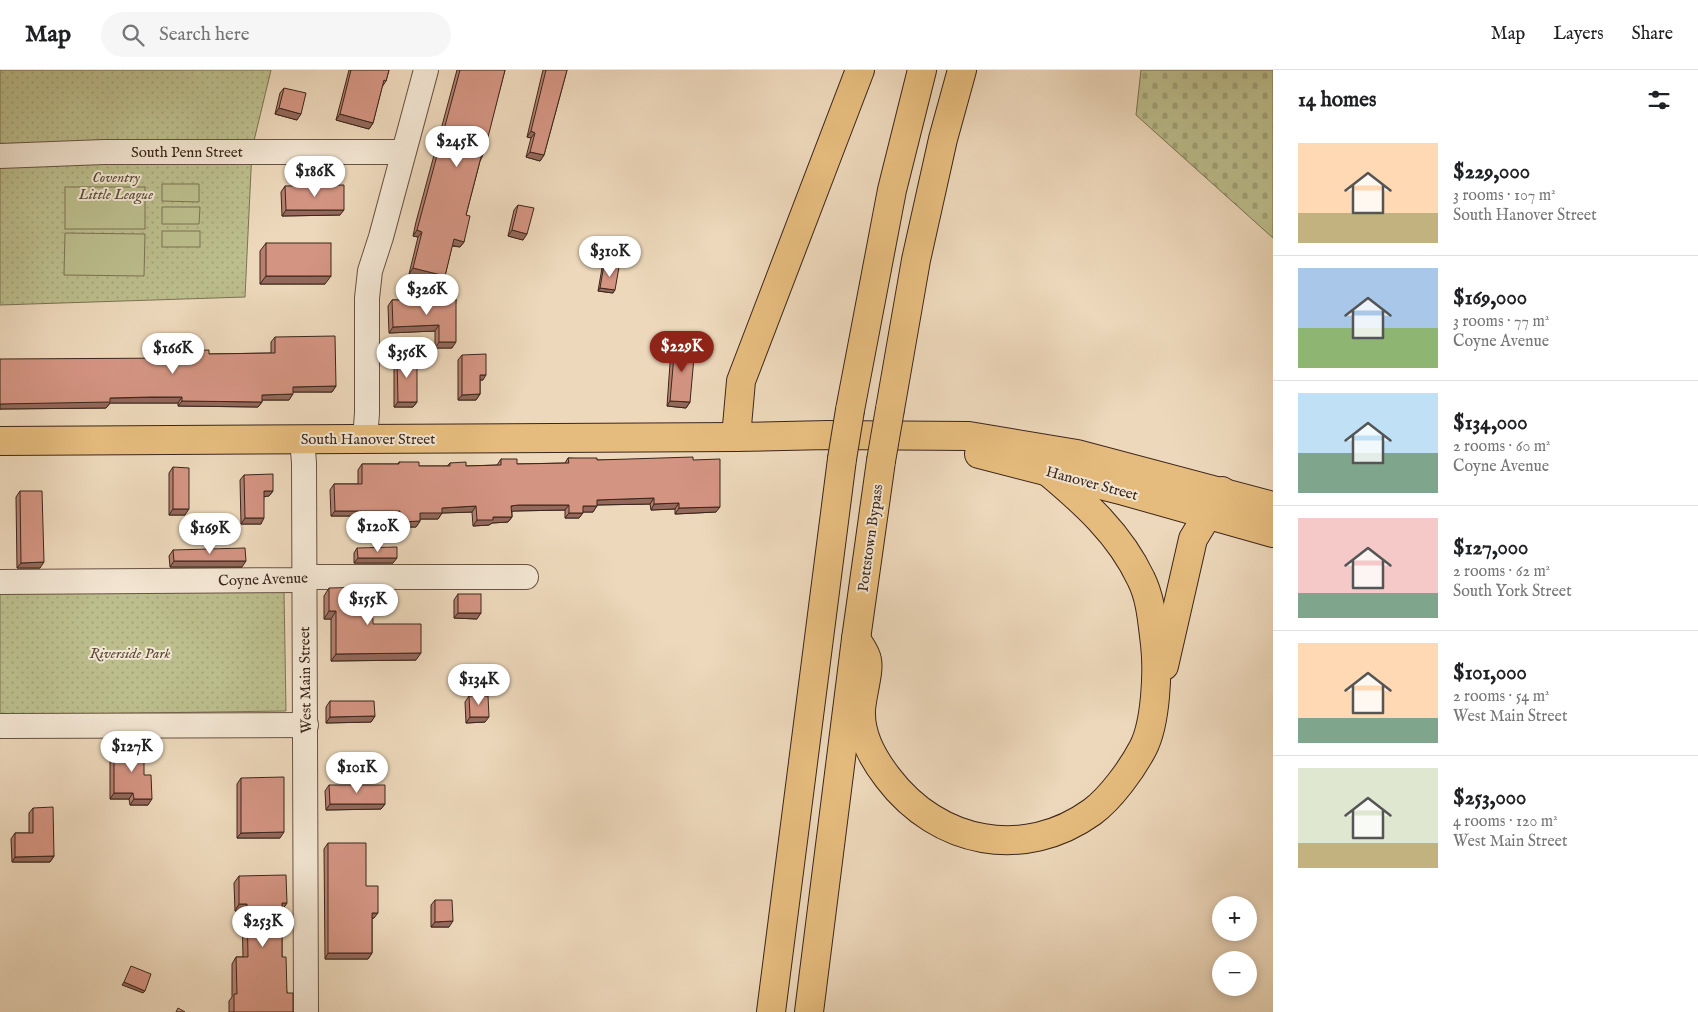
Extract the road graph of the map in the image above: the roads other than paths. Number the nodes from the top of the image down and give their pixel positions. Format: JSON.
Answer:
{"nodes":[{"id":1,"x":426,"y":70,"type":"edge"},
{"id":2,"x":860,"y":70,"type":"edge"},
{"id":3,"x":922,"y":70,"type":"edge"},
{"id":4,"x":962,"y":70,"type":"edge"},
{"id":5,"x":403,"y":152,"type":"junction"},
{"id":6,"x":0,"y":156,"type":"edge"},
{"id":7,"x":910,"y":436,"type":"junction"},
{"id":8,"x":736,"y":437,"type":"junction"},
{"id":9,"x":302,"y":439,"type":"junction"},
{"id":10,"x":365,"y":439,"type":"junction"},
{"id":11,"x":0,"y":441,"type":"edge"},
{"id":12,"x":1046,"y":471,"type":"junction"},
{"id":13,"x":1222,"y":491,"type":"junction"},
{"id":14,"x":1273,"y":506,"type":"edge"},
{"id":15,"x":1208,"y":514,"type":"junction"},
{"id":16,"x":1273,"y":533,"type":"edge"},
{"id":17,"x":526,"y":577,"type":"dead end"},
{"id":18,"x":304,"y":579,"type":"junction"},
{"id":19,"x":0,"y":582,"type":"edge"},
{"id":20,"x":856,"y":640,"type":"junction"},
{"id":21,"x":306,"y":725,"type":"junction"},
{"id":22,"x":0,"y":726,"type":"edge"},
{"id":23,"x":1150,"y":731,"type":"junction"},
{"id":24,"x":306,"y":1012,"type":"edge"},
{"id":25,"x":771,"y":1012,"type":"edge"},
{"id":26,"x":809,"y":1012,"type":"edge"}],
"edges":[{"from":1,"to":5,"type":"street"},
{"from":2,"to":8,"type":"main road"},
{"from":3,"to":25,"type":"main road","bridge":true},
{"from":4,"to":20,"type":"main road","name":"Pottstown Bypass","bridge":true},
{"from":5,"to":6,"type":"street","name":"South Penn Street"},
{"from":5,"to":10,"type":"street"},
{"from":7,"to":8,"type":"main road","name":"Hanover Street"},
{"from":7,"to":12,"type":"main road","name":"Hanover Street"},
{"from":7,"to":13,"type":"main road","name":"Hanover Street"},
{"from":8,"to":10,"type":"main road","name":"South Hanover Street"},
{"from":9,"to":10,"type":"main road","name":"South Hanover Street"},
{"from":9,"to":11,"type":"main road","name":"South Hanover Street"},
{"from":9,"to":18,"type":"street","name":"West Main Street"},
{"from":12,"to":15,"type":"main road","name":"Hanover Street"},
{"from":12,"to":23,"type":"main road"},
{"from":13,"to":14,"type":"main road","name":"Hanover Street"},
{"from":13,"to":15,"type":"main road"},
{"from":15,"to":16,"type":"main road","name":"Hanover Street"},
{"from":15,"to":23,"type":"main road"},
{"from":17,"to":18,"type":"street","name":"Coyne Avenue"},
{"from":18,"to":19,"type":"street","name":"Coyne Avenue"},
{"from":18,"to":21,"type":"street","name":"West Main Street"},
{"from":20,"to":23,"type":"main road"},
{"from":20,"to":26,"type":"main road","name":"Pottstown Bypass"},
{"from":21,"to":22,"type":"street"},
{"from":21,"to":24,"type":"street","name":"West Main Street"}]}
